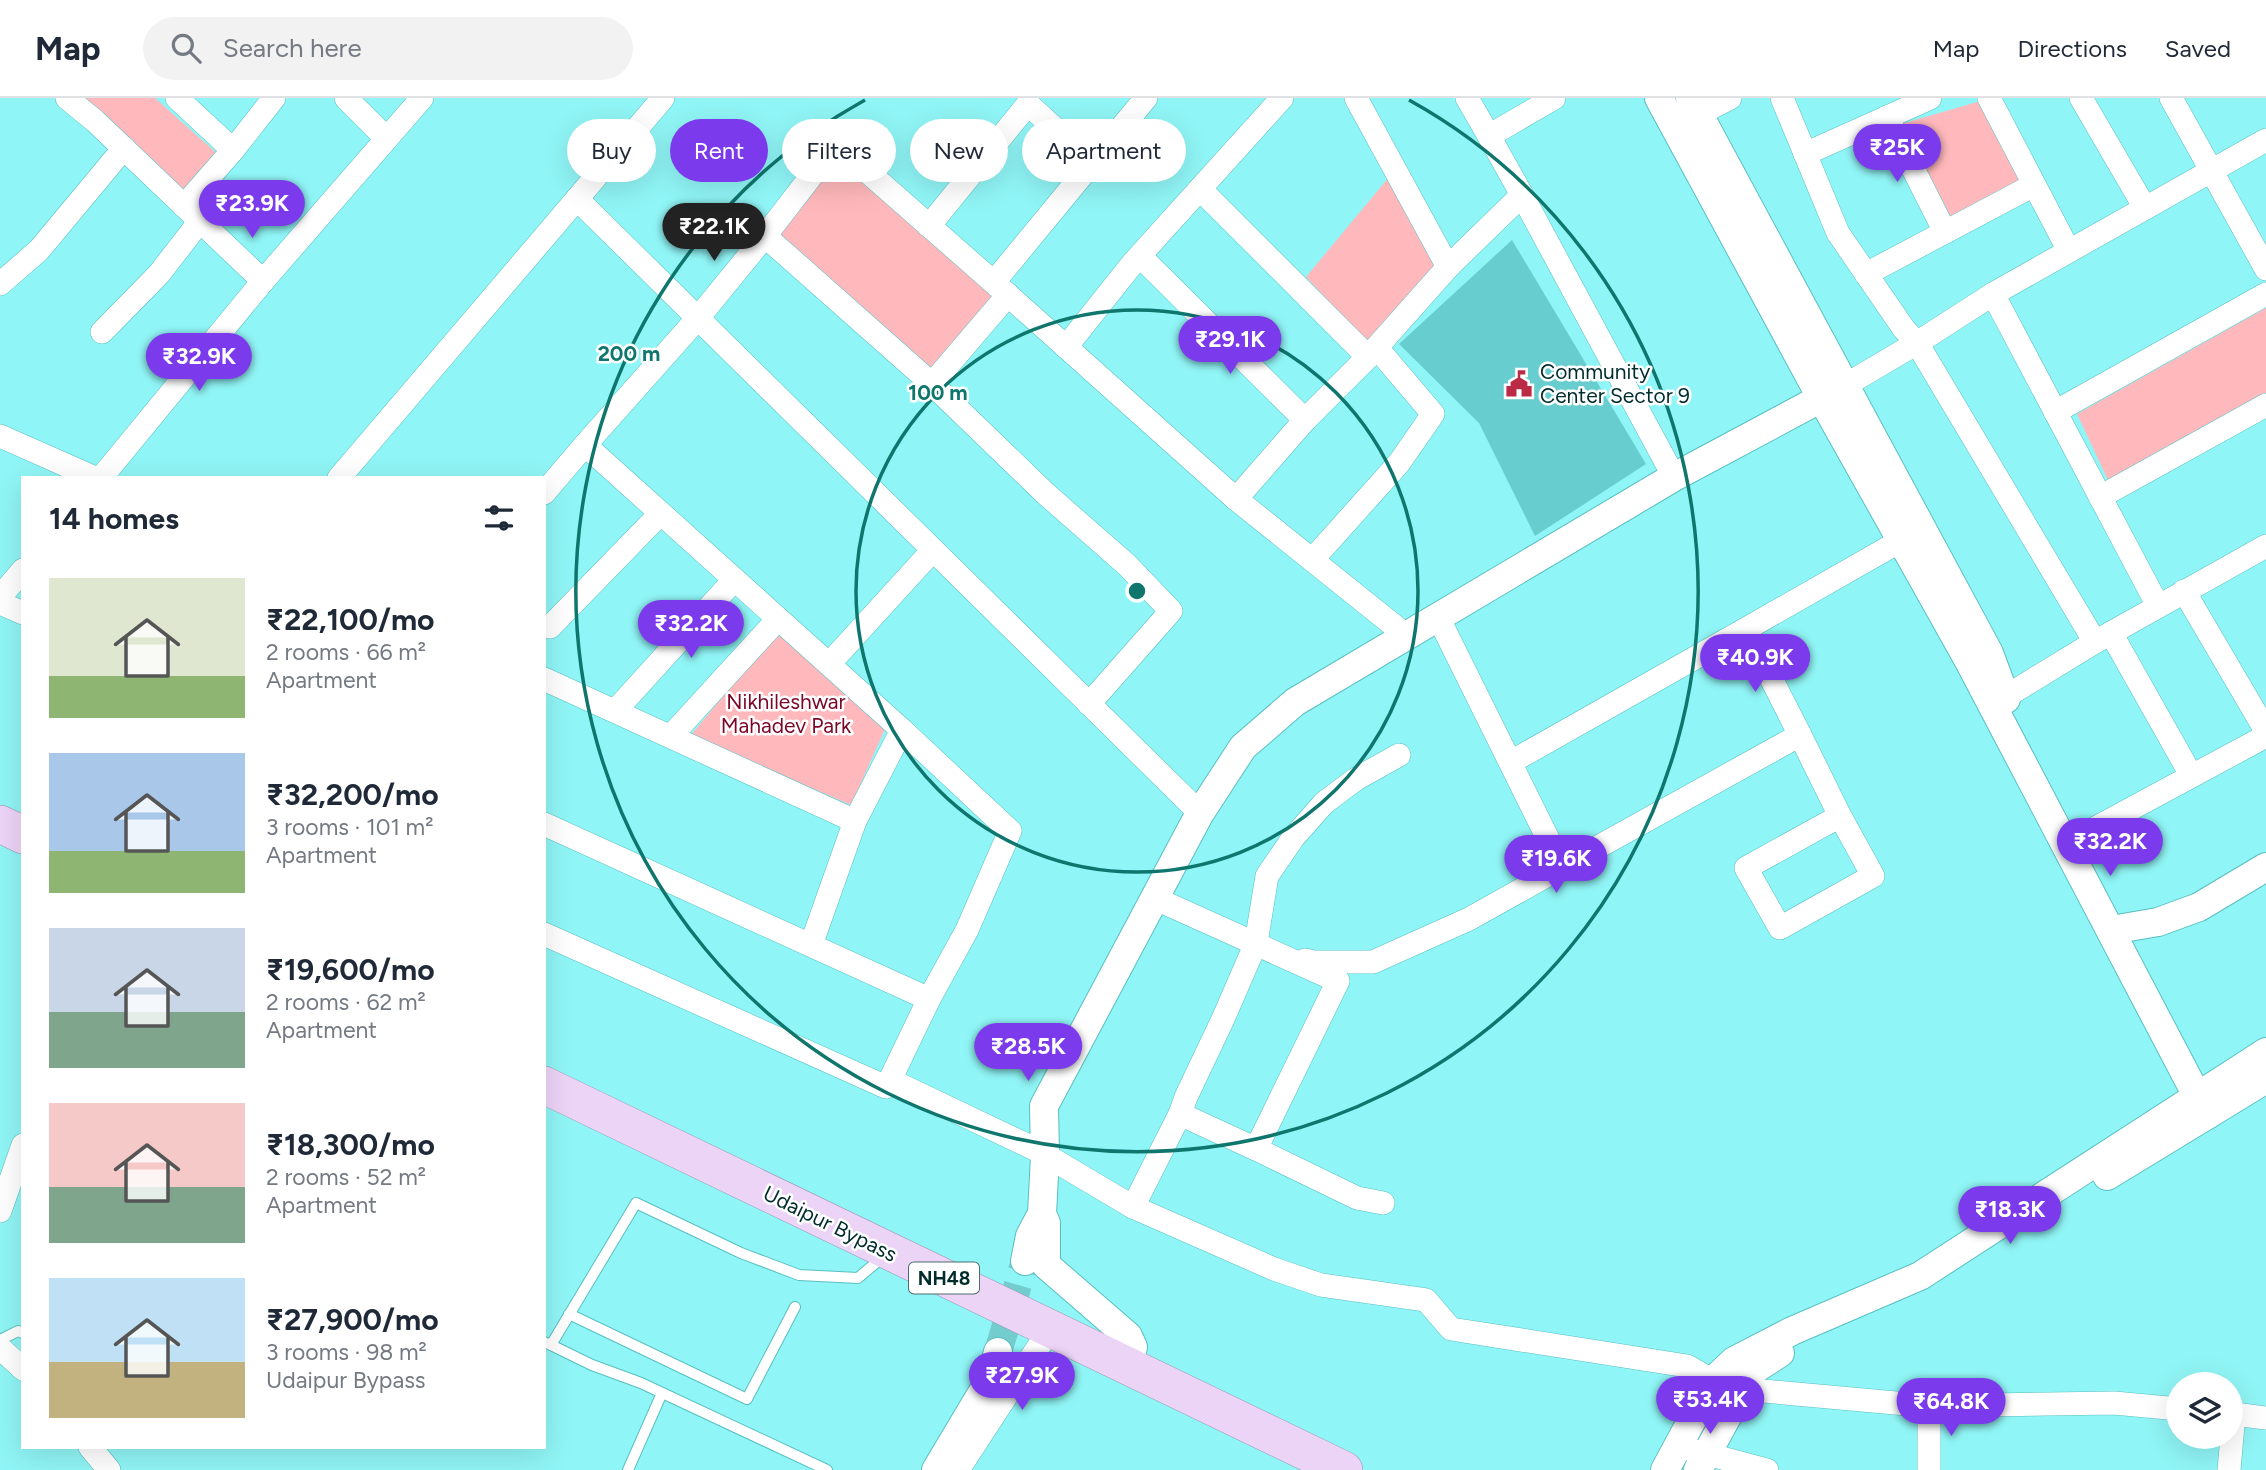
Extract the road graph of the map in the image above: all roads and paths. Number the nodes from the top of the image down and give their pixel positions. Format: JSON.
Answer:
{"nodes":[{"id":1,"x":67,"y":98,"type":"edge"},
{"id":2,"x":177,"y":98,"type":"edge"},
{"id":3,"x":274,"y":98,"type":"edge"},
{"id":4,"x":346,"y":98,"type":"edge"},
{"id":5,"x":422,"y":98,"type":"edge"},
{"id":6,"x":663,"y":98,"type":"edge"},
{"id":7,"x":1146,"y":98,"type":"edge"},
{"id":8,"x":1282,"y":98,"type":"edge"},
{"id":9,"x":1356,"y":98,"type":"edge"},
{"id":10,"x":1467,"y":98,"type":"edge"},
{"id":11,"x":1554,"y":98,"type":"edge"},
{"id":12,"x":1659,"y":98,"type":"edge"},
{"id":13,"x":1730,"y":98,"type":"edge"},
{"id":14,"x":1782,"y":98,"type":"edge"},
{"id":15,"x":1930,"y":98,"type":"edge"},
{"id":16,"x":1989,"y":98,"type":"edge"},
{"id":17,"x":2081,"y":98,"type":"edge"},
{"id":18,"x":2171,"y":98,"type":"edge"},
{"id":19,"x":1025,"y":101,"type":"edge"},
{"id":20,"x":1694,"y":106,"type":"edge"},
{"id":21,"x":1887,"y":117,"type":"junction"},
{"id":22,"x":1044,"y":119,"type":"edge"},
{"id":23,"x":1129,"y":119,"type":"edge"},
{"id":24,"x":1489,"y":136,"type":"junction"},
{"id":25,"x":386,"y":138,"type":"junction"},
{"id":26,"x":2266,"y":140,"type":"edge"},
{"id":27,"x":124,"y":148,"type":"junction"},
{"id":28,"x":233,"y":150,"type":"junction"},
{"id":29,"x":1805,"y":154,"type":"junction"},
{"id":30,"x":2212,"y":170,"type":"junction"},
{"id":31,"x":1078,"y":182,"type":"edge"},
{"id":32,"x":2034,"y":185,"type":"junction"},
{"id":33,"x":1200,"y":189,"type":"junction"},
{"id":34,"x":1522,"y":195,"type":"junction"},
{"id":35,"x":578,"y":198,"type":"junction"},
{"id":36,"x":2145,"y":208,"type":"junction"},
{"id":37,"x":192,"y":213,"type":"junction"},
{"id":38,"x":929,"y":226,"type":"junction"},
{"id":39,"x":1945,"y":232,"type":"junction"},
{"id":40,"x":765,"y":236,"type":"junction"},
{"id":41,"x":2069,"y":251,"type":"junction"},
{"id":42,"x":1140,"y":256,"type":"junction"},
{"id":43,"x":1448,"y":267,"type":"junction"},
{"id":44,"x":2266,"y":269,"type":"edge"},
{"id":45,"x":1866,"y":274,"type":"junction"},
{"id":46,"x":263,"y":281,"type":"junction"},
{"id":47,"x":0,"y":284,"type":"edge"},
{"id":48,"x":1001,"y":289,"type":"junction"},
{"id":49,"x":1993,"y":294,"type":"junction"},
{"id":50,"x":2266,"y":294,"type":"edge"},
{"id":51,"x":698,"y":318,"type":"junction"},
{"id":52,"x":102,"y":332,"type":"dead end"},
{"id":53,"x":1917,"y":343,"type":"junction"},
{"id":54,"x":1066,"y":348,"type":"junction"},
{"id":55,"x":1372,"y":352,"type":"junction"},
{"id":56,"x":932,"y":384,"type":"junction"},
{"id":57,"x":1833,"y":393,"type":"junction"},
{"id":58,"x":2266,"y":405,"type":"edge"},
{"id":59,"x":2055,"y":412,"type":"junction"},
{"id":60,"x":1305,"y":420,"type":"junction"},
{"id":61,"x":0,"y":436,"type":"edge"},
{"id":62,"x":584,"y":445,"type":"junction"},
{"id":63,"x":90,"y":476,"type":"edge"},
{"id":64,"x":103,"y":476,"type":"edge"},
{"id":65,"x":341,"y":476,"type":"edge"},
{"id":66,"x":1674,"y":477,"type":"junction"},
{"id":67,"x":546,"y":491,"type":"edge"},
{"id":68,"x":2101,"y":497,"type":"junction"},
{"id":69,"x":1236,"y":499,"type":"junction"},
{"id":70,"x":660,"y":514,"type":"junction"},
{"id":71,"x":1902,"y":540,"type":"junction"},
{"id":72,"x":2266,"y":546,"type":"edge"},
{"id":73,"x":933,"y":550,"type":"junction"},
{"id":74,"x":1313,"y":559,"type":"junction"},
{"id":75,"x":21,"y":572,"type":"edge"},
{"id":76,"x":734,"y":580,"type":"junction"},
{"id":77,"x":2184,"y":592,"type":"junction"},
{"id":78,"x":0,"y":597,"type":"edge"},
{"id":79,"x":0,"y":603,"type":"edge"},
{"id":80,"x":2158,"y":606,"type":"junction"},
{"id":81,"x":21,"y":612,"type":"edge"},
{"id":82,"x":1438,"y":617,"type":"junction"},
{"id":83,"x":778,"y":619,"type":"junction"},
{"id":84,"x":550,"y":627,"type":"dead end"},
{"id":85,"x":1746,"y":629,"type":"junction"},
{"id":86,"x":1407,"y":636,"type":"junction"},
{"id":87,"x":2103,"y":638,"type":"junction"},
{"id":88,"x":1980,"y":658,"type":"junction"},
{"id":89,"x":829,"y":664,"type":"junction"},
{"id":90,"x":546,"y":680,"type":"edge"},
{"id":91,"x":2006,"y":697,"type":"junction"},
{"id":92,"x":1089,"y":704,"type":"junction"},
{"id":93,"x":615,"y":711,"type":"junction"},
{"id":94,"x":902,"y":730,"type":"junction"},
{"id":95,"x":2266,"y":730,"type":"edge"},
{"id":96,"x":1800,"y":735,"type":"junction"},
{"id":97,"x":671,"y":736,"type":"junction"},
{"id":98,"x":2266,"y":736,"type":"edge"},
{"id":99,"x":1399,"y":755,"type":"dead end"},
{"id":100,"x":1511,"y":762,"type":"junction"},
{"id":101,"x":2191,"y":775,"type":"junction"},
{"id":102,"x":1200,"y":813,"type":"junction"},
{"id":103,"x":1840,"y":816,"type":"junction"},
{"id":104,"x":855,"y":821,"type":"junction"},
{"id":105,"x":0,"y":824,"type":"edge"},
{"id":106,"x":546,"y":825,"type":"edge"},
{"id":107,"x":21,"y":834,"type":"edge"},
{"id":108,"x":2077,"y":838,"type":"junction"},
{"id":109,"x":1562,"y":867,"type":"junction"},
{"id":110,"x":2266,"y":867,"type":"edge"},
{"id":111,"x":1154,"y":898,"type":"junction"},
{"id":112,"x":2123,"y":928,"type":"junction"},
{"id":113,"x":546,"y":935,"type":"edge"},
{"id":114,"x":1256,"y":943,"type":"junction"},
{"id":115,"x":811,"y":945,"type":"junction"},
{"id":116,"x":929,"y":999,"type":"junction"},
{"id":117,"x":2266,"y":1052,"type":"edge"},
{"id":118,"x":2266,"y":1079,"type":"edge"},
{"id":119,"x":890,"y":1080,"type":"junction"},
{"id":120,"x":546,"y":1087,"type":"edge"},
{"id":121,"x":2209,"y":1102,"type":"junction"},
{"id":122,"x":1180,"y":1114,"type":"junction"},
{"id":123,"x":1256,"y":1149,"type":"junction"},
{"id":124,"x":21,"y":1151,"type":"edge"},
{"id":125,"x":1045,"y":1156,"type":"junction"},
{"id":126,"x":1383,"y":1203,"type":"dead end"},
{"id":127,"x":1133,"y":1207,"type":"junction"},
{"id":128,"x":0,"y":1211,"type":"edge"},
{"id":129,"x":1042,"y":1214,"type":"junction"},
{"id":130,"x":888,"y":1252,"type":"junction"},
{"id":131,"x":1025,"y":1261,"type":"tunnel mouth"},
{"id":132,"x":795,"y":1307,"type":"dead end"},
{"id":133,"x":569,"y":1314,"type":"junction"},
{"id":134,"x":1050,"y":1329,"type":"junction"},
{"id":135,"x":21,"y":1332,"type":"edge"},
{"id":136,"x":0,"y":1340,"type":"edge"},
{"id":137,"x":548,"y":1343,"type":"edge"},
{"id":138,"x":0,"y":1348,"type":"edge"},
{"id":139,"x":998,"y":1352,"type":"tunnel mouth"},
{"id":140,"x":1129,"y":1366,"type":"junction"},
{"id":141,"x":21,"y":1367,"type":"edge"},
{"id":142,"x":1750,"y":1369,"type":"junction"},
{"id":143,"x":1713,"y":1381,"type":"junction"},
{"id":144,"x":663,"y":1393,"type":"junction"},
{"id":145,"x":1787,"y":1393,"type":"junction"},
{"id":146,"x":1929,"y":1406,"type":"junction"},
{"id":147,"x":2166,"y":1408,"type":"edge"},
{"id":148,"x":2243,"y":1415,"type":"edge"},
{"id":149,"x":2266,"y":1418,"type":"edge"},
{"id":150,"x":92,"y":1449,"type":"edge"},
{"id":151,"x":2230,"y":1449,"type":"edge"},
{"id":152,"x":1671,"y":1458,"type":"edge"},
{"id":153,"x":1702,"y":1462,"type":"edge"},
{"id":154,"x":108,"y":1470,"type":"edge"},
{"id":155,"x":628,"y":1470,"type":"edge"},
{"id":156,"x":827,"y":1470,"type":"edge"},
{"id":157,"x":936,"y":1470,"type":"edge"},
{"id":158,"x":958,"y":1470,"type":"edge"},
{"id":159,"x":1344,"y":1470,"type":"edge"},
{"id":160,"x":1767,"y":1470,"type":"edge"},
{"id":161,"x":1929,"y":1470,"type":"edge"},
{"id":162,"x":2229,"y":1470,"type":"edge"}],
"edges":[{"from":1,"to":27,"type":"street"},
{"from":2,"to":28,"type":"street"},
{"from":3,"to":28,"type":"street"},
{"from":4,"to":25,"type":"street"},
{"from":5,"to":25,"type":"street"},
{"from":6,"to":35,"type":"street"},
{"from":7,"to":23,"type":"street"},
{"from":8,"to":33,"type":"street"},
{"from":9,"to":43,"type":"street"},
{"from":10,"to":24,"type":"street"},
{"from":11,"to":24,"type":"street"},
{"from":12,"to":57,"type":"street"},
{"from":13,"to":20,"type":"street"},
{"from":14,"to":29,"type":"street"},
{"from":15,"to":21,"type":"street"},
{"from":16,"to":32,"type":"street"},
{"from":17,"to":36,"type":"street"},
{"from":18,"to":30,"type":"street"},
{"from":19,"to":22,"type":"street"},
{"from":19,"to":38,"type":"street"},
{"from":20,"to":57,"type":"street"},
{"from":21,"to":29,"type":"street"},
{"from":21,"to":39,"type":"street"},
{"from":24,"to":34,"type":"street"},
{"from":25,"to":46,"type":"street"},
{"from":26,"to":30,"type":"street"},
{"from":27,"to":37,"type":"street"},
{"from":27,"to":47,"type":"street"},
{"from":28,"to":37,"type":"street"},
{"from":29,"to":45,"type":"street"},
{"from":30,"to":36,"type":"street"},
{"from":30,"to":44,"type":"street"},
{"from":31,"to":48,"type":"street"},
{"from":32,"to":39,"type":"street"},
{"from":32,"to":41,"type":"street"},
{"from":33,"to":42,"type":"street"},
{"from":33,"to":55,"type":"street"},
{"from":34,"to":43,"type":"street"},
{"from":34,"to":66,"type":"street"},
{"from":35,"to":51,"type":"street"},
{"from":35,"to":65,"type":"street"},
{"from":36,"to":41,"type":"street"},
{"from":37,"to":46,"type":"street"},
{"from":37,"to":52,"type":"street"},
{"from":38,"to":40,"type":"street"},
{"from":38,"to":48,"type":"street"},
{"from":39,"to":45,"type":"street"},
{"from":40,"to":51,"type":"street"},
{"from":40,"to":56,"type":"street"},
{"from":41,"to":49,"type":"street"},
{"from":42,"to":54,"type":"street"},
{"from":42,"to":60,"type":"street"},
{"from":43,"to":55,"type":"street"},
{"from":45,"to":53,"type":"street"},
{"from":46,"to":64,"type":"street"},
{"from":48,"to":54,"type":"street"},
{"from":48,"to":56,"type":"street"},
{"from":49,"to":53,"type":"street"},
{"from":49,"to":59,"type":"street"},
{"from":50,"to":59,"type":"street"},
{"from":51,"to":62,"type":"street"},
{"from":51,"to":73,"type":"street"},
{"from":53,"to":57,"type":"street"},
{"from":53,"to":87,"type":"street"},
{"from":54,"to":69,"type":"street"},
{"from":55,"to":60,"type":"street"},
{"from":55,"to":74,"type":"street"},
{"from":56,"to":92,"type":"street"},
{"from":57,"to":66,"type":"street"},
{"from":57,"to":71,"type":"street"},
{"from":57,"to":88,"type":"street"},
{"from":58,"to":68,"type":"street"},
{"from":59,"to":68,"type":"street"},
{"from":60,"to":69,"type":"street"},
{"from":61,"to":63,"type":"street"},
{"from":62,"to":67,"type":"street"},
{"from":62,"to":70,"type":"street"},
{"from":66,"to":82,"type":"street"},
{"from":68,"to":80,"type":"street"},
{"from":69,"to":74,"type":"street"},
{"from":70,"to":76,"type":"street"},
{"from":70,"to":84,"type":"street"},
{"from":71,"to":85,"type":"street"},
{"from":71,"to":88,"type":"street"},
{"from":72,"to":77,"type":"street"},
{"from":73,"to":89,"type":"street"},
{"from":73,"to":92,"type":"street"},
{"from":74,"to":86,"type":"street"},
{"from":75,"to":78,"type":"street"},
{"from":76,"to":83,"type":"street"},
{"from":76,"to":93,"type":"street"},
{"from":77,"to":80,"type":"street"},
{"from":77,"to":95,"type":"street"},
{"from":79,"to":81,"type":"street"},
{"from":80,"to":87,"type":"street"},
{"from":82,"to":86,"type":"street"},
{"from":82,"to":100,"type":"street"},
{"from":83,"to":89,"type":"street"},
{"from":83,"to":97,"type":"street"},
{"from":85,"to":96,"type":"street"},
{"from":85,"to":100,"type":"street"},
{"from":86,"to":102,"type":"street"},
{"from":87,"to":91,"type":"street"},
{"from":87,"to":101,"type":"street"},
{"from":88,"to":91,"type":"street"},
{"from":88,"to":121,"type":"street"},
{"from":89,"to":94,"type":"street"},
{"from":90,"to":93,"type":"street"},
{"from":91,"to":108,"type":"street"},
{"from":92,"to":102,"type":"street"},
{"from":93,"to":97,"type":"street"},
{"from":94,"to":104,"type":"street"},
{"from":94,"to":116,"type":"street"},
{"from":96,"to":103,"type":"street"},
{"from":96,"to":109,"type":"street"},
{"from":97,"to":104,"type":"street"},
{"from":98,"to":101,"type":"street"},
{"from":99,"to":114,"type":"street"},
{"from":100,"to":109,"type":"street"},
{"from":101,"to":108,"type":"street"},
{"from":102,"to":111,"type":"street"},
{"from":103,"to":103,"type":"street"},
{"from":104,"to":115,"type":"street"},
{"from":105,"to":107,"type":"highway"},
{"from":106,"to":115,"type":"street"},
{"from":108,"to":112,"type":"street"},
{"from":109,"to":114,"type":"street"},
{"from":110,"to":112,"type":"street"},
{"from":111,"to":114,"type":"street"},
{"from":111,"to":125,"type":"street"},
{"from":112,"to":121,"type":"street"},
{"from":113,"to":119,"type":"street"},
{"from":114,"to":122,"type":"street"},
{"from":114,"to":123,"type":"street"},
{"from":115,"to":116,"type":"street"},
{"from":116,"to":119,"type":"street"},
{"from":117,"to":121,"type":"street"},
{"from":118,"to":121,"type":"street"},
{"from":119,"to":125,"type":"street"},
{"from":120,"to":130,"type":"highway","name":"Udaipur Bypass","number":"NH48"},
{"from":121,"to":142,"type":"street"},
{"from":121,"to":142,"type":"street"},
{"from":122,"to":123,"type":"street"},
{"from":122,"to":127,"type":"street"},
{"from":123,"to":126,"type":"street"},
{"from":124,"to":128,"type":"street"},
{"from":125,"to":127,"type":"street"},
{"from":125,"to":129,"type":"street"},
{"from":127,"to":143,"type":"street"},
{"from":129,"to":131,"type":"street"},
{"from":129,"to":140,"type":"street"},
{"from":130,"to":133,"type":"lane"},
{"from":130,"to":134,"type":"highway","name":"Udaipur Bypass","number":"NH48"},
{"from":132,"to":133,"type":"lane"},
{"from":133,"to":137,"type":"lane"},
{"from":134,"to":140,"type":"highway","name":"Udaipur Bypass","number":"NH48"},
{"from":134,"to":158,"type":"street"},
{"from":135,"to":136,"type":"lane"},
{"from":137,"to":144,"type":"lane"},
{"from":138,"to":141,"type":"street"},
{"from":139,"to":157,"type":"street"},
{"from":140,"to":159,"type":"highway","name":"Udaipur Bypass","number":"NH48"},
{"from":142,"to":143,"type":"street"},
{"from":142,"to":145,"type":"street"},
{"from":142,"to":145,"type":"street"},
{"from":142,"to":153,"type":"street"},
{"from":143,"to":152,"type":"street"},
{"from":144,"to":155,"type":"lane"},
{"from":144,"to":156,"type":"lane"},
{"from":145,"to":146,"type":"street"},
{"from":146,"to":147,"type":"street"},
{"from":146,"to":161,"type":"street"},
{"from":148,"to":149,"type":"street"},
{"from":150,"to":154,"type":"street"},
{"from":151,"to":162,"type":"street"},
{"from":152,"to":153,"type":"street"},
{"from":153,"to":160,"type":"street"}]}
